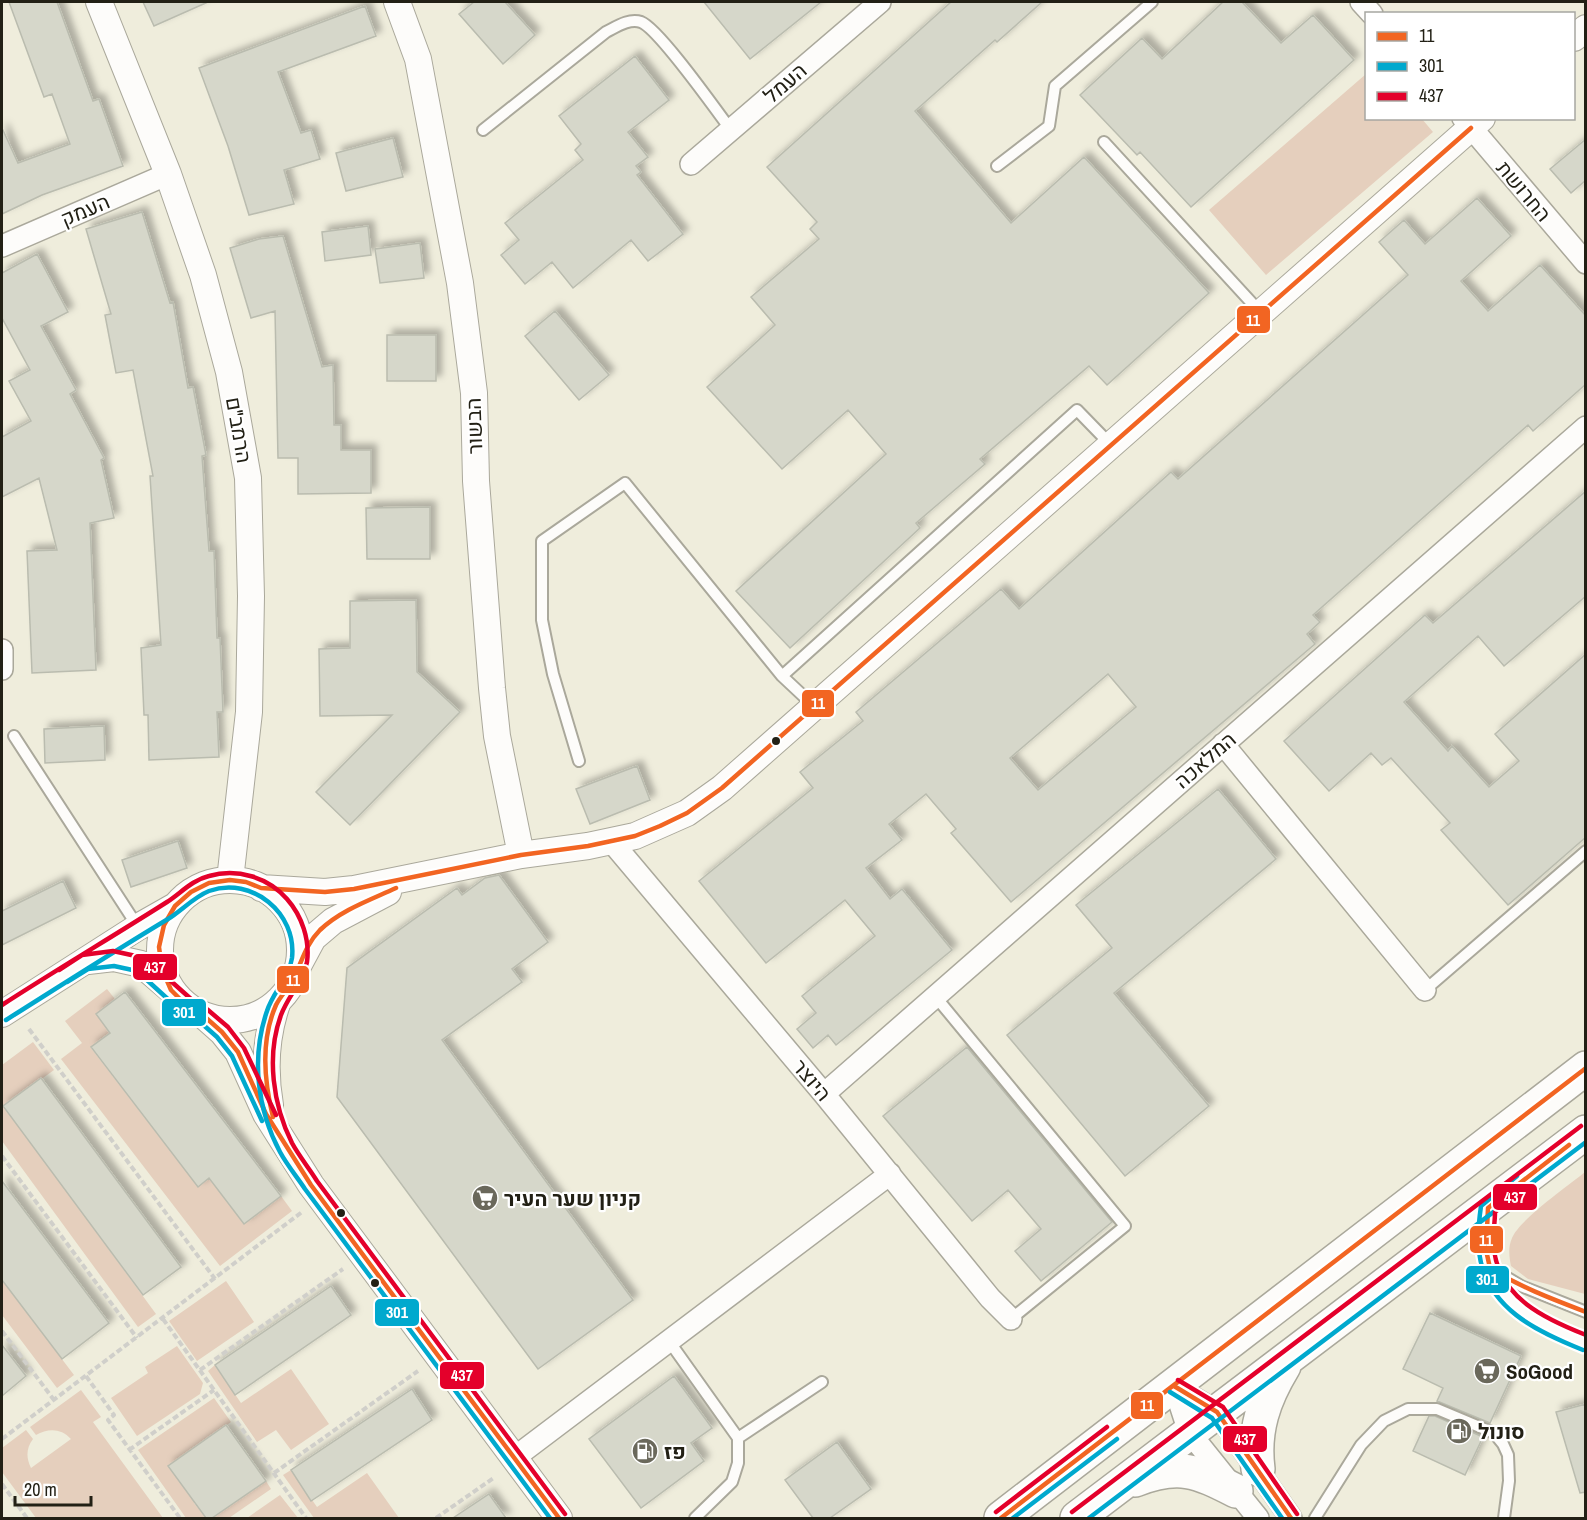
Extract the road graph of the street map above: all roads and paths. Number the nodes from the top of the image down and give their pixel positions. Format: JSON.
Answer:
{"nodes":[{"id":1,"x":99,"y":2,"type":"edge"},
{"id":2,"x":397,"y":2,"type":"edge"},
{"id":3,"x":880,"y":2,"type":"edge"},
{"id":4,"x":1152,"y":2,"type":"edge"},
{"id":5,"x":1472,"y":122,"type":"edge"},
{"id":6,"x":483,"y":130,"type":"dead end"},
{"id":7,"x":731,"y":130,"type":"junction"},
{"id":8,"x":1104,"y":142,"type":"dead end"},
{"id":9,"x":691,"y":164,"type":"dead end"},
{"id":10,"x":997,"y":166,"type":"dead end"},
{"id":11,"x":168,"y":174,"type":"junction"},
{"id":12,"x":2,"y":246,"type":"edge"},
{"id":13,"x":1586,"y":263,"type":"edge"},
{"id":14,"x":1261,"y":314,"type":"junction"},
{"id":15,"x":1586,"y":427,"type":"edge"},
{"id":16,"x":1111,"y":445,"type":"junction"},
{"id":17,"x":2,"y":650,"type":"edge"},
{"id":18,"x":2,"y":669,"type":"edge"},
{"id":19,"x":782,"y":676,"type":"junction"},
{"id":20,"x":814,"y":706,"type":"junction"},
{"id":21,"x":14,"y":736,"type":"dead end"},
{"id":22,"x":1223,"y":744,"type":"junction"},
{"id":23,"x":579,"y":761,"type":"dead end"},
{"id":24,"x":611,"y":841,"type":"junction"},
{"id":25,"x":1586,"y":851,"type":"edge"},
{"id":26,"x":521,"y":855,"type":"junction"},
{"id":27,"x":426,"y":873,"type":"junction"},
{"id":28,"x":230,"y":880,"type":"junction"},
{"id":29,"x":261,"y":888,"type":"junction"},
{"id":30,"x":175,"y":906,"type":"junction"},
{"id":31,"x":138,"y":927,"type":"junction"},
{"id":32,"x":85,"y":962,"type":"junction"},
{"id":33,"x":299,"y":964,"type":"junction"},
{"id":34,"x":171,"y":990,"type":"junction"},
{"id":35,"x":1425,"y":990,"type":"joint"},
{"id":36,"x":936,"y":996,"type":"junction"},
{"id":37,"x":278,"y":1001,"type":"junction"},
{"id":38,"x":2,"y":1014,"type":"edge"},
{"id":39,"x":204,"y":1016,"type":"junction"},
{"id":40,"x":29,"y":1029,"type":"dead end"},
{"id":41,"x":1586,"y":1068,"type":"edge"},
{"id":42,"x":824,"y":1094,"type":"junction"},
{"id":43,"x":1580,"y":1138,"type":"edge"},
{"id":44,"x":284,"y":1144,"type":"junction"},
{"id":45,"x":2,"y":1156,"type":"edge"},
{"id":46,"x":890,"y":1174,"type":"junction"},
{"id":47,"x":1488,"y":1208,"type":"junction"},
{"id":48,"x":302,"y":1212,"type":"dead end"},
{"id":49,"x":1490,"y":1268,"type":"junction"},
{"id":50,"x":343,"y":1269,"type":"dead end"},
{"id":51,"x":215,"y":1279,"type":"junction"},
{"id":52,"x":1586,"y":1312,"type":"edge"},
{"id":53,"x":163,"y":1319,"type":"junction"},
{"id":54,"x":1011,"y":1319,"type":"joint"},
{"id":55,"x":2,"y":1331,"type":"edge"},
{"id":56,"x":137,"y":1338,"type":"junction"},
{"id":57,"x":669,"y":1341,"type":"junction"},
{"id":58,"x":1586,"y":1343,"type":"edge"},
{"id":59,"x":1286,"y":1361,"type":"junction"},
{"id":60,"x":200,"y":1370,"type":"junction"},
{"id":61,"x":418,"y":1371,"type":"dead end"},
{"id":62,"x":86,"y":1377,"type":"junction"},
{"id":63,"x":822,"y":1382,"type":"dead end"},
{"id":64,"x":1174,"y":1386,"type":"junction"},
{"id":65,"x":214,"y":1390,"type":"junction"},
{"id":66,"x":54,"y":1400,"type":"junction"},
{"id":67,"x":1217,"y":1412,"type":"junction"},
{"id":68,"x":1190,"y":1432,"type":"junction"},
{"id":69,"x":738,"y":1438,"type":"junction"},
{"id":70,"x":2,"y":1439,"type":"edge"},
{"id":71,"x":129,"y":1450,"type":"junction"},
{"id":72,"x":514,"y":1458,"type":"junction"},
{"id":73,"x":274,"y":1473,"type":"junction"},
{"id":74,"x":495,"y":1477,"type":"dead end"},
{"id":75,"x":1247,"y":1480,"type":"junction"},
{"id":76,"x":2,"y":1484,"type":"edge"},
{"id":77,"x":1122,"y":1485,"type":"junction"},
{"id":78,"x":27,"y":1518,"type":"edge"},
{"id":79,"x":180,"y":1518,"type":"edge"},
{"id":80,"x":306,"y":1518,"type":"edge"},
{"id":81,"x":436,"y":1518,"type":"edge"},
{"id":82,"x":559,"y":1518,"type":"edge"},
{"id":83,"x":695,"y":1518,"type":"edge"},
{"id":84,"x":1001,"y":1518,"type":"edge"},
{"id":85,"x":1077,"y":1518,"type":"edge"},
{"id":86,"x":1258,"y":1518,"type":"edge"},
{"id":87,"x":1291,"y":1518,"type":"edge"},
{"id":88,"x":1315,"y":1518,"type":"edge"},
{"id":89,"x":1504,"y":1518,"type":"edge"}],
"edges":[{"from":1,"to":11,"type":"street","name":"הרמב\"ם"},
{"from":2,"to":26,"type":"street","name":"הבשור"},
{"from":3,"to":7,"type":"street","name":"העמל"},
{"from":4,"to":10,"type":"lane"},
{"from":5,"to":13,"type":"street","name":"החרושת"},
{"from":5,"to":14,"type":"street"},
{"from":6,"to":7,"type":"lane"},
{"from":7,"to":9,"type":"street","name":"העמל"},
{"from":8,"to":14,"type":"lane"},
{"from":11,"to":12,"type":"street","name":"העמק"},
{"from":11,"to":28,"type":"street","name":"הרמב\"ם"},
{"from":14,"to":16,"type":"street"},
{"from":15,"to":22,"type":"street","name":"המלאכה"},
{"from":16,"to":19,"type":"lane"},
{"from":16,"to":20,"type":"street"},
{"from":17,"to":18,"type":"street"},
{"from":19,"to":20,"type":"lane"},
{"from":19,"to":23,"type":"lane"},
{"from":20,"to":24,"type":"street"},
{"from":21,"to":31,"type":"lane"},
{"from":22,"to":35,"type":"street"},
{"from":22,"to":36,"type":"street","name":"המלאכה"},
{"from":24,"to":26,"type":"street"},
{"from":24,"to":42,"type":"street","name":"היוצר"},
{"from":25,"to":35,"type":"lane"},
{"from":26,"to":27,"type":"street"},
{"from":27,"to":29,"type":"street"},
{"from":27,"to":33,"type":"street"},
{"from":28,"to":29,"type":"street"},
{"from":28,"to":30,"type":"street"},
{"from":29,"to":33,"type":"street"},
{"from":30,"to":31,"type":"street"},
{"from":30,"to":34,"type":"street"},
{"from":31,"to":32,"type":"street"},
{"from":32,"to":34,"type":"street"},
{"from":32,"to":38,"type":"street"},
{"from":33,"to":37,"type":"street"},
{"from":34,"to":39,"type":"street"},
{"from":36,"to":42,"type":"street","name":"המלאכה"},
{"from":36,"to":54,"type":"lane"},
{"from":37,"to":39,"type":"street"},
{"from":37,"to":44,"type":"street"},
{"from":39,"to":44,"type":"street"},
{"from":40,"to":51,"type":"path"},
{"from":41,"to":64,"type":"highway"},
{"from":42,"to":46,"type":"street","name":"היוצר"},
{"from":43,"to":47,"type":"highway"},
{"from":44,"to":72,"type":"street"},
{"from":45,"to":56,"type":"path"},
{"from":46,"to":54,"type":"street","name":"היוצר"},
{"from":46,"to":57,"type":"street"},
{"from":47,"to":49,"type":"lane"},
{"from":47,"to":59,"type":"highway"},
{"from":48,"to":51,"type":"path"},
{"from":49,"to":52,"type":"lane"},
{"from":49,"to":58,"type":"lane"},
{"from":50,"to":60,"type":"path"},
{"from":51,"to":53,"type":"path"},
{"from":53,"to":56,"type":"path"},
{"from":53,"to":60,"type":"path"},
{"from":55,"to":66,"type":"path"},
{"from":56,"to":62,"type":"path"},
{"from":57,"to":69,"type":"lane"},
{"from":57,"to":72,"type":"street"},
{"from":59,"to":67,"type":"highway"},
{"from":59,"to":75,"type":"highway"},
{"from":60,"to":65,"type":"path"},
{"from":61,"to":73,"type":"path"},
{"from":62,"to":66,"type":"path"},
{"from":62,"to":71,"type":"path"},
{"from":63,"to":69,"type":"lane"},
{"from":64,"to":67,"type":"street"},
{"from":64,"to":68,"type":"street"},
{"from":64,"to":84,"type":"highway"},
{"from":65,"to":71,"type":"path"},
{"from":65,"to":73,"type":"path"},
{"from":66,"to":70,"type":"path"},
{"from":67,"to":68,"type":"highway"},
{"from":67,"to":75,"type":"street"},
{"from":68,"to":75,"type":"street"},
{"from":68,"to":77,"type":"highway"},
{"from":69,"to":83,"type":"lane"},
{"from":71,"to":79,"type":"path"},
{"from":72,"to":82,"type":"street"},
{"from":73,"to":80,"type":"path"},
{"from":74,"to":81,"type":"path"},
{"from":75,"to":77,"type":"highway"},
{"from":75,"to":86,"type":"street"},
{"from":75,"to":87,"type":"street"},
{"from":76,"to":78,"type":"path"},
{"from":77,"to":85,"type":"highway"},
{"from":88,"to":89,"type":"lane"}]}
